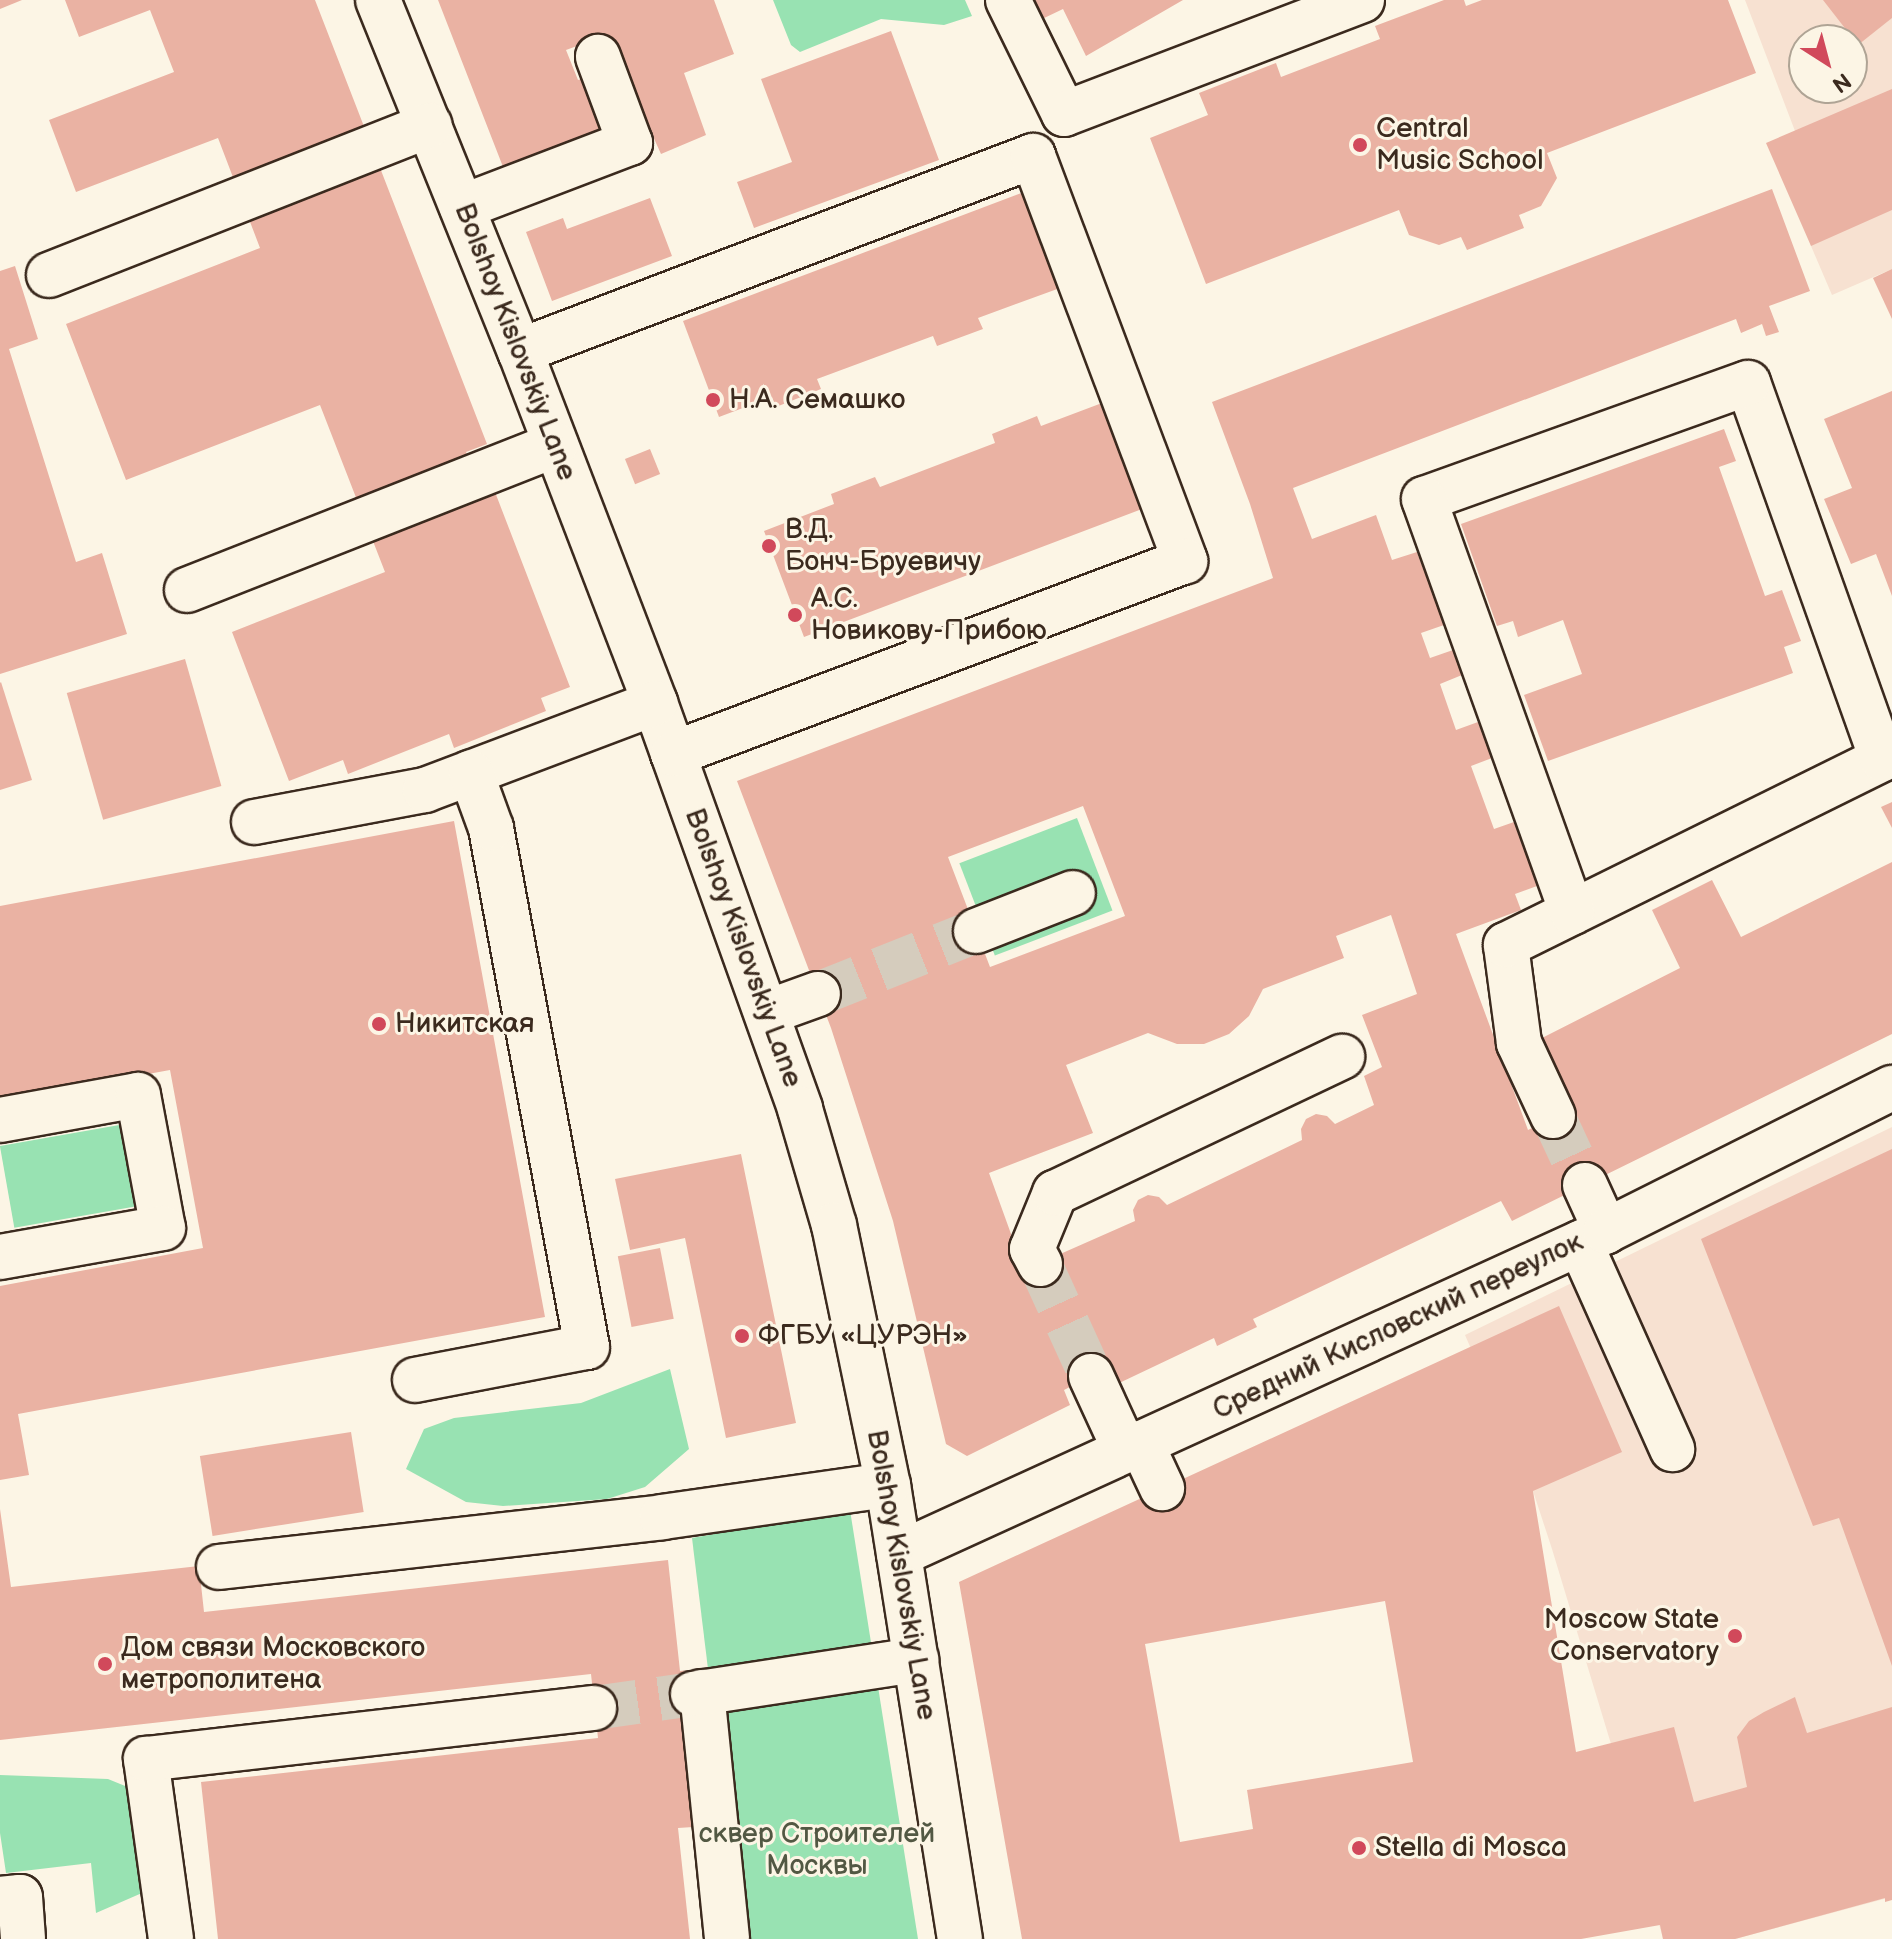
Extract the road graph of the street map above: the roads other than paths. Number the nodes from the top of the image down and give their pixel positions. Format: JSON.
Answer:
{"nodes":[{"id":1,"x":378,"y":0,"type":"edge"},
{"id":2,"x":1008,"y":0,"type":"edge"},
{"id":3,"x":1362,"y":0,"type":"edge"},
{"id":4,"x":598,"y":57,"type":"dead end"},
{"id":5,"x":430,"y":125,"type":"junction"},
{"id":6,"x":462,"y":207,"type":"junction"},
{"id":7,"x":49,"y":275,"type":"dead end"},
{"id":8,"x":520,"y":351,"type":"junction"},
{"id":9,"x":556,"y":445,"type":"junction"},
{"id":10,"x":187,"y":590,"type":"dead end"},
{"id":11,"x":655,"y":703,"type":"junction"},
{"id":12,"x":673,"y":754,"type":"junction"},
{"id":13,"x":471,"y":773,"type":"junction"},
{"id":14,"x":254,"y":822,"type":"dead end"},
{"id":15,"x":1073,"y":893,"type":"dead end"},
{"id":16,"x":1572,"y":912,"type":"junction"},
{"id":17,"x":976,"y":931,"type":"tunnel mouth"},
{"id":18,"x":818,"y":994,"type":"tunnel mouth"},
{"id":19,"x":768,"y":1012,"type":"junction"},
{"id":20,"x":1342,"y":1057,"type":"dead end"},
{"id":21,"x":1892,"y":1088,"type":"edge"},
{"id":22,"x":1553,"y":1116,"type":"tunnel mouth"},
{"id":23,"x":0,"y":1120,"type":"edge"},
{"id":24,"x":1585,"y":1185,"type":"tunnel mouth"},
{"id":25,"x":1593,"y":1237,"type":"junction"},
{"id":26,"x":0,"y":1257,"type":"edge"},
{"id":27,"x":1040,"y":1264,"type":"tunnel mouth"},
{"id":28,"x":1091,"y":1376,"type":"tunnel mouth"},
{"id":29,"x":415,"y":1380,"type":"dead end"},
{"id":30,"x":1133,"y":1447,"type":"junction"},
{"id":31,"x":1672,"y":1449,"type":"dead end"},
{"id":32,"x":888,"y":1485,"type":"junction"},
{"id":33,"x":1162,"y":1488,"type":"dead end"},
{"id":34,"x":899,"y":1554,"type":"junction"},
{"id":35,"x":219,"y":1567,"type":"dead end"},
{"id":36,"x":916,"y":1660,"type":"junction"},
{"id":37,"x":594,"y":1708,"type":"tunnel mouth"},
{"id":38,"x":0,"y":1899,"type":"edge"},
{"id":39,"x":23,"y":1939,"type":"edge"},
{"id":40,"x":171,"y":1939,"type":"edge"},
{"id":41,"x":727,"y":1939,"type":"edge"},
{"id":42,"x":960,"y":1939,"type":"edge"}],
"edges":[{"from":1,"to":5,"type":"street","name":"Bolshoy Kislovskiy Lane"},
{"from":2,"to":3,"type":"street"},
{"from":4,"to":6,"type":"street"},
{"from":5,"to":6,"type":"street","name":"Bolshoy Kislovskiy Lane"},
{"from":5,"to":7,"type":"street"},
{"from":6,"to":8,"type":"street","name":"Bolshoy Kislovskiy Lane"},
{"from":8,"to":9,"type":"street","name":"Bolshoy Kislovskiy Lane"},
{"from":8,"to":12,"type":"street"},
{"from":9,"to":10,"type":"street"},
{"from":9,"to":11,"type":"street","name":"Bolshoy Kislovskiy Lane"},
{"from":11,"to":12,"type":"street","name":"Bolshoy Kislovskiy Lane"},
{"from":11,"to":13,"type":"street"},
{"from":12,"to":19,"type":"street","name":"Bolshoy Kislovskiy Lane"},
{"from":13,"to":14,"type":"street"},
{"from":13,"to":29,"type":"street"},
{"from":15,"to":17,"type":"street"},
{"from":16,"to":16,"type":"street"},
{"from":16,"to":22,"type":"street"},
{"from":18,"to":19,"type":"street"},
{"from":19,"to":32,"type":"street","name":"Bolshoy Kislovskiy Lane"},
{"from":20,"to":27,"type":"street"},
{"from":21,"to":25,"type":"street","name":"Средний Кисловский переулок"},
{"from":23,"to":26,"type":"street"},
{"from":24,"to":25,"type":"street"},
{"from":25,"to":30,"type":"street","name":"Средний Кисловский переулок"},
{"from":25,"to":31,"type":"street"},
{"from":28,"to":30,"type":"street"},
{"from":30,"to":33,"type":"street"},
{"from":30,"to":34,"type":"street","name":"Средний Кисловский переулок"},
{"from":32,"to":34,"type":"street","name":"Bolshoy Kislovskiy Lane"},
{"from":32,"to":35,"type":"street"},
{"from":34,"to":36,"type":"street","name":"Bolshoy Kislovskiy Lane"},
{"from":36,"to":41,"type":"street"},
{"from":36,"to":42,"type":"street","name":"Bolshoy Kislovskiy Lane"},
{"from":37,"to":40,"type":"street"},
{"from":38,"to":39,"type":"street"}]}
